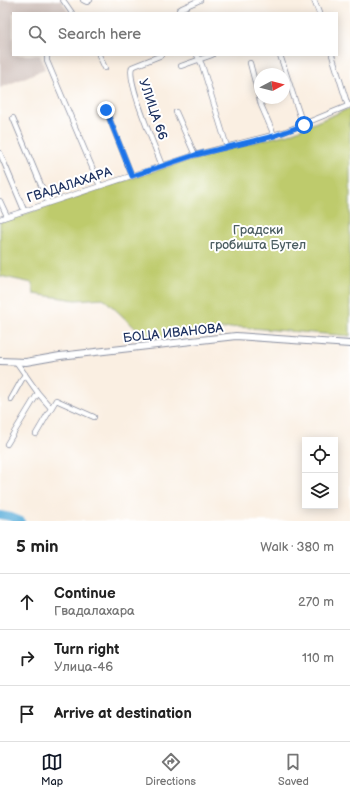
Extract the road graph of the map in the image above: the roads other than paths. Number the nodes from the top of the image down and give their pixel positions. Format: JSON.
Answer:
{"nodes":[{"id":1,"x":63,"y":0,"type":"edge"},
{"id":2,"x":83,"y":0,"type":"edge"},
{"id":3,"x":90,"y":0,"type":"edge"},
{"id":4,"x":200,"y":0,"type":"edge"},
{"id":5,"x":314,"y":0,"type":"edge"},
{"id":6,"x":71,"y":12,"type":"edge"},
{"id":7,"x":179,"y":12,"type":"edge"},
{"id":8,"x":319,"y":12,"type":"edge"},
{"id":9,"x":47,"y":56,"type":"edge"},
{"id":10,"x":99,"y":56,"type":"edge"},
{"id":11,"x":160,"y":56,"type":"edge"},
{"id":12,"x":198,"y":56,"type":"edge"},
{"id":13,"x":210,"y":56,"type":"edge"},
{"id":14,"x":280,"y":56,"type":"edge"},
{"id":15,"x":332,"y":56,"type":"edge"},
{"id":16,"x":200,"y":60,"type":"junction"},
{"id":17,"x":250,"y":63,"type":"dead end"},
{"id":18,"x":181,"y":66,"type":"dead end"},
{"id":19,"x":105,"y":68,"type":"dead end"},
{"id":20,"x":349,"y":105,"type":"edge"},
{"id":21,"x":106,"y":110,"type":"dead end"},
{"id":22,"x":176,"y":112,"type":"dead end"},
{"id":23,"x":13,"y":118,"type":"dead end"},
{"id":24,"x":304,"y":125,"type":"junction"},
{"id":25,"x":274,"y":136,"type":"junction"},
{"id":26,"x":227,"y":147,"type":"junction"},
{"id":27,"x":0,"y":153,"type":"edge"},
{"id":28,"x":195,"y":155,"type":"junction"},
{"id":29,"x":162,"y":166,"type":"junction"},
{"id":30,"x":132,"y":176,"type":"junction"},
{"id":31,"x":100,"y":186,"type":"junction"},
{"id":32,"x":0,"y":201,"type":"edge"},
{"id":33,"x":48,"y":202,"type":"junction"},
{"id":34,"x":24,"y":210,"type":"junction"},
{"id":35,"x":7,"y":216,"type":"junction"},
{"id":36,"x":0,"y":219,"type":"edge"},
{"id":37,"x":350,"y":344,"type":"edge"},
{"id":38,"x":0,"y":361,"type":"edge"},
{"id":39,"x":17,"y":363,"type":"junction"},
{"id":40,"x":25,"y":374,"type":"junction"},
{"id":41,"x":38,"y":393,"type":"junction"},
{"id":42,"x":11,"y":399,"type":"dead end"},
{"id":43,"x":51,"y":408,"type":"junction"},
{"id":44,"x":94,"y":417,"type":"dead end"},
{"id":45,"x":36,"y":434,"type":"dead end"},
{"id":46,"x":6,"y":444,"type":"dead end"}],
"edges":[{"from":1,"to":6,"type":"street"},
{"from":2,"to":3,"type":"street"},
{"from":4,"to":7,"type":"street"},
{"from":5,"to":8,"type":"street"},
{"from":9,"to":31,"type":"street"},
{"from":10,"to":19,"type":"street"},
{"from":11,"to":29,"type":"street","name":"УЛИЦА 66"},
{"from":12,"to":16,"type":"street"},
{"from":13,"to":16,"type":"street"},
{"from":14,"to":24,"type":"street"},
{"from":15,"to":20,"type":"street"},
{"from":16,"to":18,"type":"street"},
{"from":16,"to":26,"type":"street"},
{"from":17,"to":25,"type":"street"},
{"from":20,"to":24,"type":"street","name":"ГВАДАЛАХАРА"},
{"from":21,"to":30,"type":"street"},
{"from":22,"to":28,"type":"street"},
{"from":23,"to":33,"type":"street"},
{"from":24,"to":25,"type":"street","name":"ГВАДАЛАХАРА"},
{"from":25,"to":26,"type":"street","name":"ГВАДАЛАХАРА"},
{"from":26,"to":28,"type":"street","name":"ГВАДАЛАХАРА"},
{"from":27,"to":34,"type":"street"},
{"from":28,"to":29,"type":"street","name":"ГВАДАЛАХАРА"},
{"from":29,"to":30,"type":"street","name":"ГВАДАЛАХАРА"},
{"from":30,"to":31,"type":"street","name":"ГВАДАЛАХАРА"},
{"from":31,"to":33,"type":"street","name":"ГВАДАЛАХАРА"},
{"from":32,"to":35,"type":"street"},
{"from":33,"to":34,"type":"street","name":"ГВАДАЛАХАРА"},
{"from":34,"to":35,"type":"street","name":"ГВАДАЛАХАРА"},
{"from":35,"to":36,"type":"street","name":"ГВАДАЛАХАРА"},
{"from":37,"to":39,"type":"street","name":"БОЦА ИВАНОВА"},
{"from":38,"to":39,"type":"street","name":"БОЦА ИВАНОВА"},
{"from":39,"to":40,"type":"street"},
{"from":40,"to":41,"type":"street"},
{"from":40,"to":42,"type":"street"},
{"from":41,"to":43,"type":"street"},
{"from":41,"to":46,"type":"street"},
{"from":43,"to":44,"type":"street"},
{"from":43,"to":45,"type":"street"}]}
